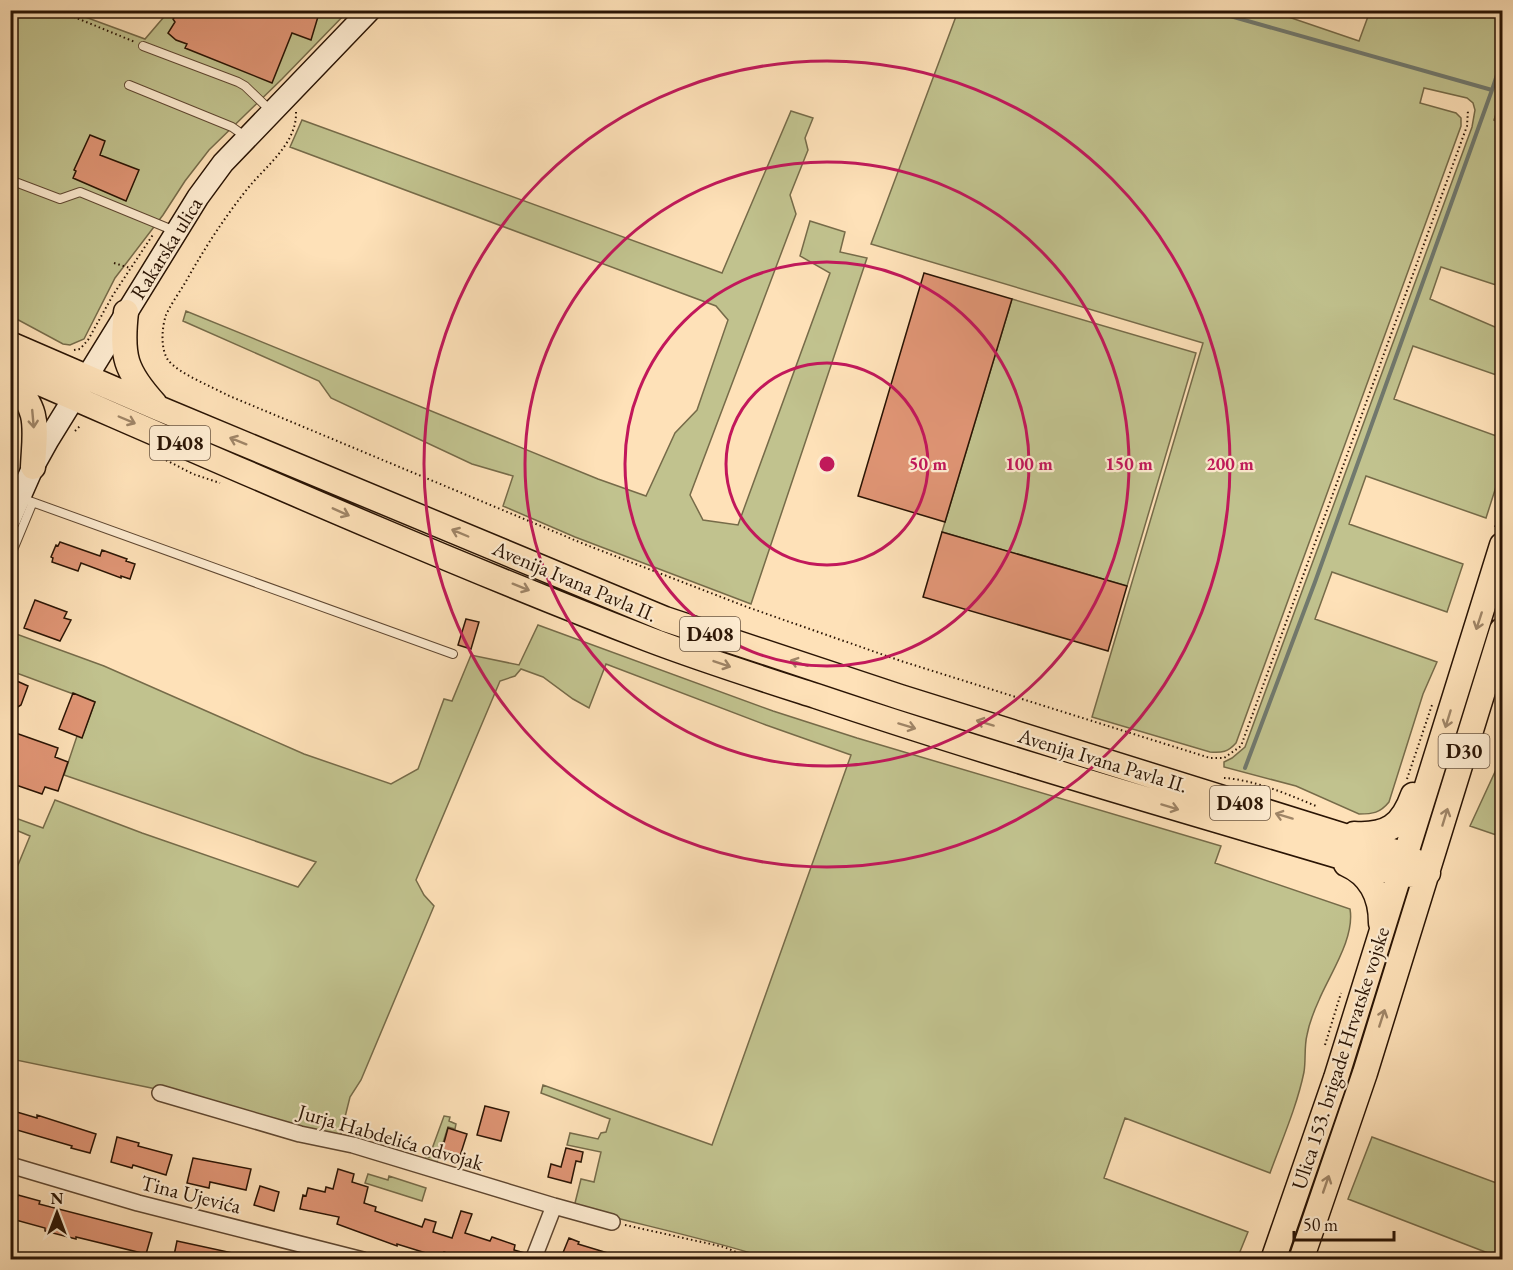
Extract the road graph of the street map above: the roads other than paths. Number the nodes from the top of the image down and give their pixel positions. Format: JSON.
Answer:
{"nodes":[{"id":1,"x":359,"y":14,"type":"edge"},
{"id":2,"x":143,"y":46,"type":"road end"},
{"id":3,"x":129,"y":85,"type":"dead end"},
{"id":4,"x":272,"y":112,"type":"junction"},
{"id":5,"x":247,"y":138,"type":"junction"},
{"id":6,"x":10,"y":180,"type":"edge"},
{"id":7,"x":176,"y":232,"type":"junction"},
{"id":8,"x":126,"y":312,"type":"junction"},
{"id":9,"x":10,"y":344,"type":"edge"},
{"id":10,"x":10,"y":370,"type":"edge"},
{"id":11,"x":10,"y":379,"type":"edge"},
{"id":12,"x":80,"y":387,"type":"junction"},
{"id":13,"x":158,"y":408,"type":"junction"},
{"id":14,"x":33,"y":467,"type":"junction"},
{"id":15,"x":18,"y":508,"type":"edge"},
{"id":16,"x":1503,"y":545,"type":"edge"},
{"id":17,"x":10,"y":557,"type":"edge"},
{"id":18,"x":1503,"y":630,"type":"edge"},
{"id":19,"x":453,"y":654,"type":"dead end"},
{"id":20,"x":1432,"y":768,"type":"junction"},
{"id":21,"x":1340,"y":834,"type":"junction"},
{"id":22,"x":1295,"y":842,"type":"junction"},
{"id":23,"x":1402,"y":865,"type":"junction"},
{"id":24,"x":1428,"y":873,"type":"junction"},
{"id":25,"x":1380,"y":936,"type":"junction"},
{"id":26,"x":160,"y":1093,"type":"dead end"},
{"id":27,"x":10,"y":1166,"type":"edge"},
{"id":28,"x":554,"y":1206,"type":"junction"},
{"id":29,"x":612,"y":1222,"type":"road end"},
{"id":30,"x":363,"y":1260,"type":"edge"},
{"id":31,"x":533,"y":1260,"type":"edge"},
{"id":32,"x":1273,"y":1260,"type":"edge"},
{"id":33,"x":1300,"y":1260,"type":"edge"}],
"edges":[{"from":1,"to":4,"type":"main road","name":"Rakarska ulica"},
{"from":2,"to":4,"type":"lane"},
{"from":3,"to":5,"type":"lane"},
{"from":4,"to":5,"type":"main road","name":"Rakarska ulica"},
{"from":5,"to":7,"type":"main road","name":"Rakarska ulica"},
{"from":6,"to":7,"type":"lane"},
{"from":7,"to":8,"type":"main road","name":"Rakarska ulica"},
{"from":8,"to":12,"type":"main road","name":"Rakarska ulica"},
{"from":8,"to":13,"type":"main road"},
{"from":9,"to":12,"type":"main road","name":"Avenija Ivana Pavla II.","number":"D408"},
{"from":10,"to":12,"type":"main road","name":"Avenija Ivana Pavla II.","number":"D408"},
{"from":11,"to":14,"type":"main road","one_way":true},
{"from":12,"to":13,"type":"main road","name":"Avenija Ivana Pavla II.","number":"D408"},
{"from":12,"to":14,"type":"main road","name":"Rakarska ulica"},
{"from":12,"to":22,"type":"main road","name":"Avenija Ivana Pavla II.","number":"D408","one_way":true},
{"from":21,"to":13,"type":"main road","name":"Avenija Ivana Pavla II.","number":"D408","one_way":true},
{"from":14,"to":15,"type":"main road","name":"Rakarska ulica"},
{"from":15,"to":17,"type":"lane"},
{"from":15,"to":19,"type":"lane"},
{"from":16,"to":20,"type":"main road","number":"D30","one_way":true},
{"from":24,"to":18,"type":"main road","number":"D30","one_way":true},
{"from":20,"to":21,"type":"main road"},
{"from":20,"to":23,"type":"main road","number":"D30"},
{"from":21,"to":23,"type":"main road","name":"Avenija Ivana Pavla II.","number":"D408"},
{"from":22,"to":23,"type":"main road","name":"Avenija Ivana Pavla II.","number":"D408"},
{"from":22,"to":25,"type":"main road"},
{"from":23,"to":24,"type":"main road","name":"Avenija Ivana Pavla II.","number":"D408"},
{"from":23,"to":25,"type":"main road","name":"Ulica 153. brigade Hrvatske vojske","number":"D30"},
{"from":33,"to":24,"type":"main road","name":"Ulica 153. brigade Hrvatske vojske","number":"D30","one_way":true},
{"from":25,"to":32,"type":"main road","name":"Ulica 153. brigade Hrvatske vojske","number":"D30"},
{"from":26,"to":28,"type":"street","name":"Jurja Habdelića odvojak"},
{"from":27,"to":30,"type":"street","name":"Tina Ujevića"},
{"from":28,"to":29,"type":"street","name":"Jurja Habdelića odvojak"},
{"from":28,"to":31,"type":"street"}]}
